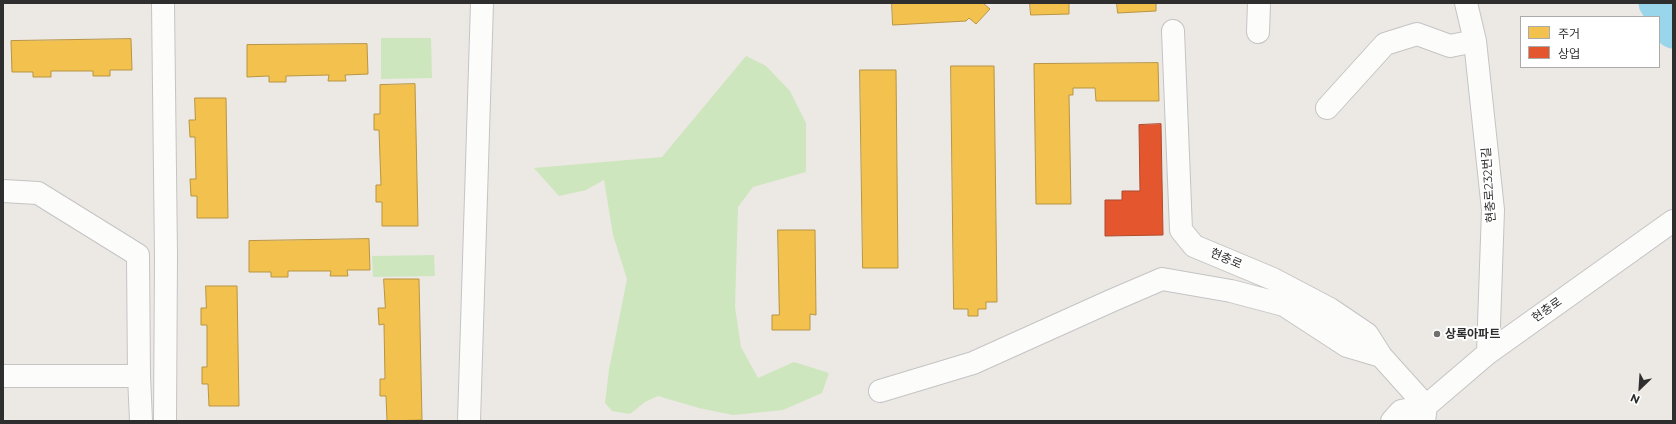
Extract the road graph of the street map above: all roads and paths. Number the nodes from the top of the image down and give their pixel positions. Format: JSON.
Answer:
{"nodes":[{"id":1,"x":163,"y":3,"type":"edge"},
{"id":2,"x":482,"y":3,"type":"edge"},
{"id":3,"x":1259,"y":3,"type":"edge"},
{"id":4,"x":1466,"y":3,"type":"edge"},
{"id":5,"x":1173,"y":31,"type":"dead end"},
{"id":6,"x":1258,"y":32,"type":"dead end"},
{"id":7,"x":1475,"y":41,"type":"junction"},
{"id":8,"x":1327,"y":108,"type":"dead end"},
{"id":9,"x":3,"y":191,"type":"edge"},
{"id":10,"x":1673,"y":220,"type":"edge"},
{"id":11,"x":138,"y":254,"type":"junction"},
{"id":12,"x":166,"y":257,"type":"junction"},
{"id":13,"x":1488,"y":353,"type":"junction"},
{"id":14,"x":1381,"y":356,"type":"junction"},
{"id":15,"x":3,"y":376,"type":"edge"},
{"id":16,"x":139,"y":376,"type":"junction"},
{"id":17,"x":880,"y":391,"type":"dead end"},
{"id":18,"x":1425,"y":413,"type":"edge"},
{"id":19,"x":141,"y":421,"type":"edge"},
{"id":20,"x":165,"y":421,"type":"edge"},
{"id":21,"x":469,"y":421,"type":"edge"},
{"id":22,"x":1392,"y":421,"type":"edge"}],
"edges":[{"from":1,"to":12,"type":"street"},
{"from":2,"to":21,"type":"street"},
{"from":3,"to":6,"type":"street"},
{"from":4,"to":7,"type":"street","name":"현충로232번길"},
{"from":5,"to":14,"type":"street","name":"현충로"},
{"from":7,"to":8,"type":"street"},
{"from":7,"to":13,"type":"street","name":"현충로232번길"},
{"from":9,"to":11,"type":"street"},
{"from":10,"to":13,"type":"street","name":"현충로"},
{"from":11,"to":12,"type":"street"},
{"from":11,"to":16,"type":"street"},
{"from":12,"to":20,"type":"street"},
{"from":13,"to":18,"type":"street","name":"현충로"},
{"from":14,"to":17,"type":"street"},
{"from":14,"to":18,"type":"street","name":"현충로"},
{"from":15,"to":16,"type":"street"},
{"from":16,"to":19,"type":"street"},
{"from":18,"to":22,"type":"street","name":"현충로"}]}
